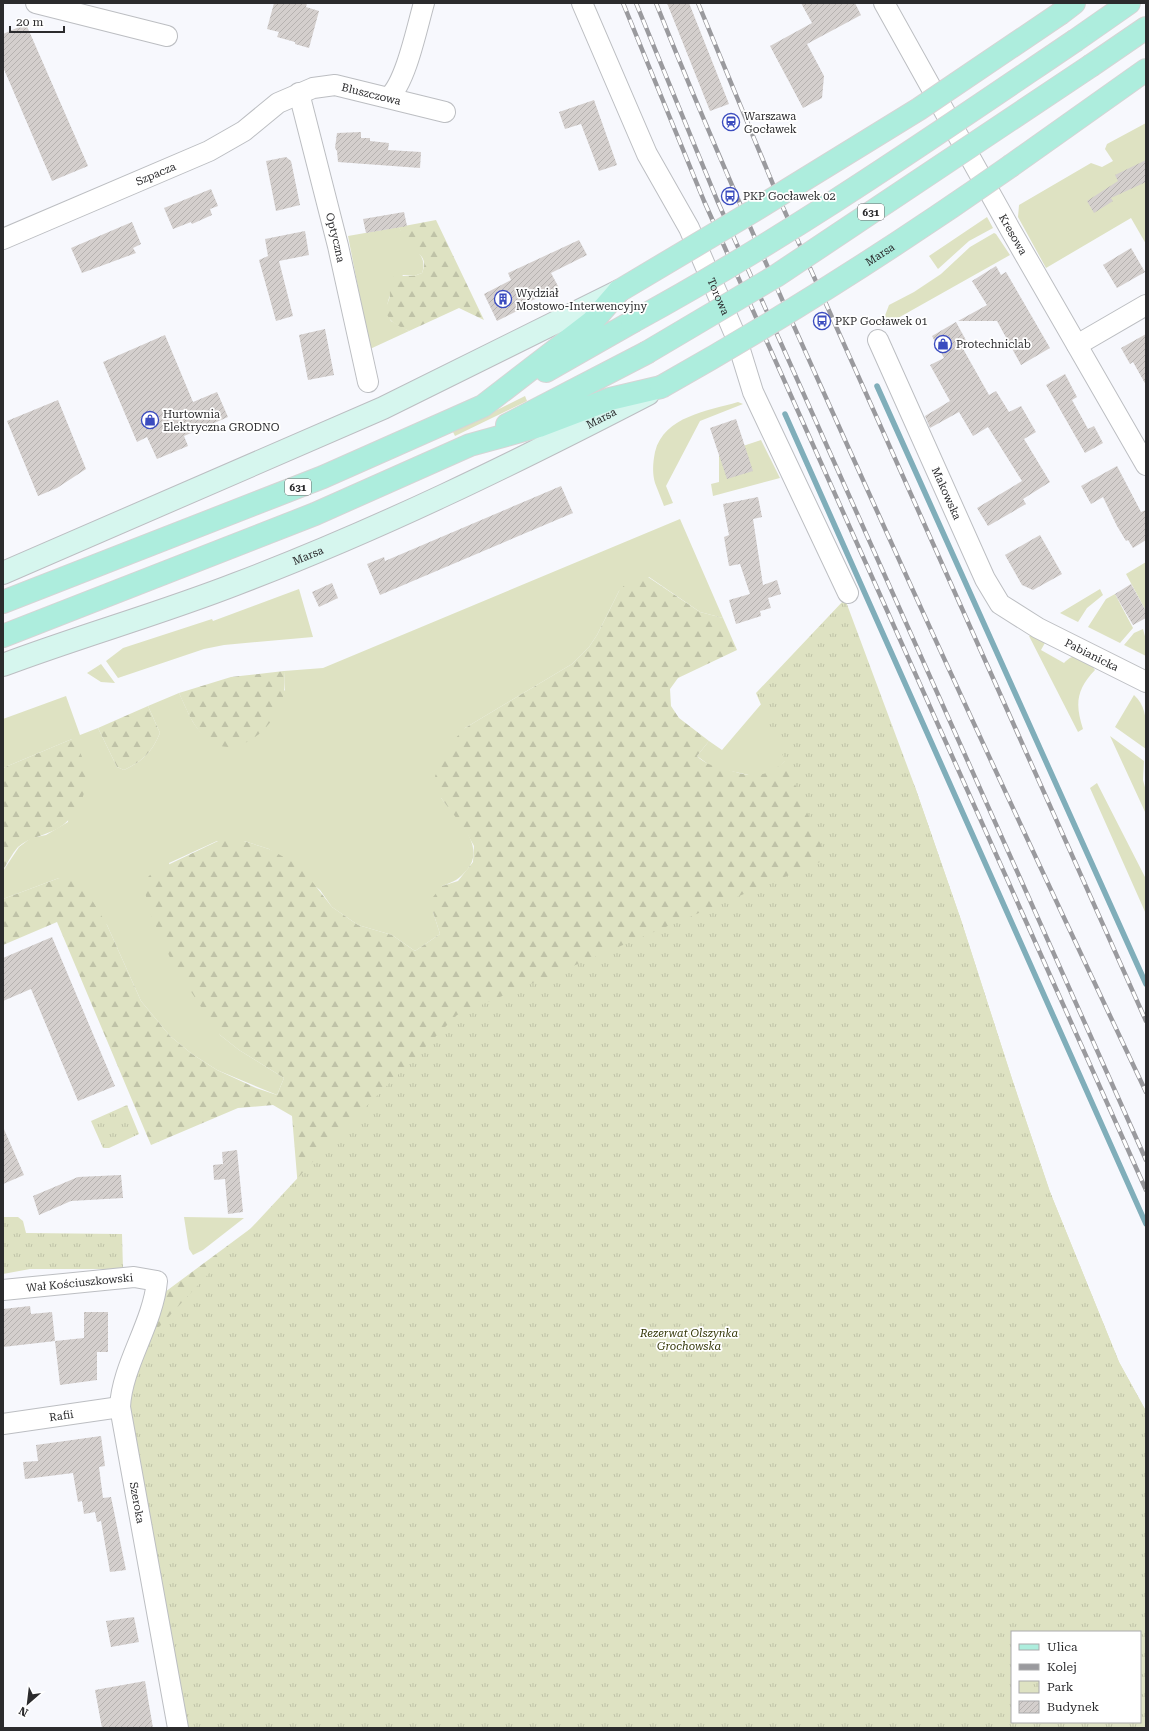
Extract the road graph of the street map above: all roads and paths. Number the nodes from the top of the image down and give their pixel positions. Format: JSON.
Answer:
{"nodes":[{"id":1,"x":36,"y":3,"type":"edge"},
{"id":2,"x":424,"y":3,"type":"edge"},
{"id":3,"x":582,"y":3,"type":"edge"},
{"id":4,"x":884,"y":3,"type":"edge"},
{"id":5,"x":1129,"y":3,"type":"edge"},
{"id":6,"x":1068,"y":8,"type":"edge"},
{"id":7,"x":1146,"y":28,"type":"edge"},
{"id":8,"x":167,"y":36,"type":"dead end"},
{"id":9,"x":1146,"y":70,"type":"edge"},
{"id":10,"x":299,"y":93,"type":"junction"},
{"id":11,"x":389,"y":97,"type":"junction"},
{"id":12,"x":445,"y":112,"type":"dead end"},
{"id":13,"x":3,"y":239,"type":"edge"},
{"id":14,"x":619,"y":290,"type":"junction"},
{"id":15,"x":1146,"y":305,"type":"edge"},
{"id":16,"x":878,"y":340,"type":"dead end"},
{"id":17,"x":1077,"y":345,"type":"junction"},
{"id":18,"x":368,"y":382,"type":"dead end"},
{"id":19,"x":661,"y":387,"type":"junction"},
{"id":20,"x":483,"y":406,"type":"junction"},
{"id":21,"x":470,"y":444,"type":"junction"},
{"id":22,"x":1146,"y":465,"type":"edge"},
{"id":23,"x":3,"y":573,"type":"edge"},
{"id":24,"x":848,"y":593,"type":"dead end"},
{"id":25,"x":3,"y":602,"type":"edge"},
{"id":26,"x":1038,"y":628,"type":"joint"},
{"id":27,"x":3,"y":636,"type":"edge"},
{"id":28,"x":3,"y":665,"type":"edge"},
{"id":29,"x":1146,"y":682,"type":"edge"},
{"id":30,"x":157,"y":1281,"type":"joint"},
{"id":31,"x":3,"y":1290,"type":"edge"},
{"id":32,"x":120,"y":1407,"type":"junction"},
{"id":33,"x":3,"y":1424,"type":"edge"},
{"id":34,"x":178,"y":1728,"type":"edge"}],
"edges":[{"from":1,"to":8,"type":"street"},
{"from":2,"to":11,"type":"street"},
{"from":3,"to":24,"type":"street","name":"Torowa"},
{"from":4,"to":17,"type":"street","name":"Kresowa"},
{"from":5,"to":20,"type":"main road","number":"631","bridge":true},
{"from":6,"to":14,"type":"main road","bridge":true},
{"from":7,"to":21,"type":"main road","number":"631","bridge":true},
{"from":9,"to":19,"type":"main road","name":"Marsa","bridge":true},
{"from":10,"to":11,"type":"street","name":"Bluszczowa"},
{"from":10,"to":13,"type":"street","name":"Szpacza"},
{"from":10,"to":18,"type":"street","name":"Optyczna"},
{"from":11,"to":12,"type":"street","name":"Bluszczowa"},
{"from":14,"to":20,"type":"main road"},
{"from":14,"to":23,"type":"main road"},
{"from":15,"to":17,"type":"street"},
{"from":16,"to":26,"type":"street","name":"Makowska"},
{"from":17,"to":22,"type":"street","name":"Kresowa"},
{"from":19,"to":21,"type":"main road"},
{"from":19,"to":28,"type":"main road","name":"Marsa"},
{"from":20,"to":25,"type":"main road","number":"631"},
{"from":21,"to":27,"type":"main road","number":"631"},
{"from":26,"to":29,"type":"street","name":"Pabianicka"},
{"from":30,"to":31,"type":"street","name":"Wał Kościuszkowski"},
{"from":30,"to":32,"type":"street","name":"Szeroka"},
{"from":32,"to":33,"type":"street","name":"Rafii"},
{"from":32,"to":34,"type":"street","name":"Szeroka"}]}
